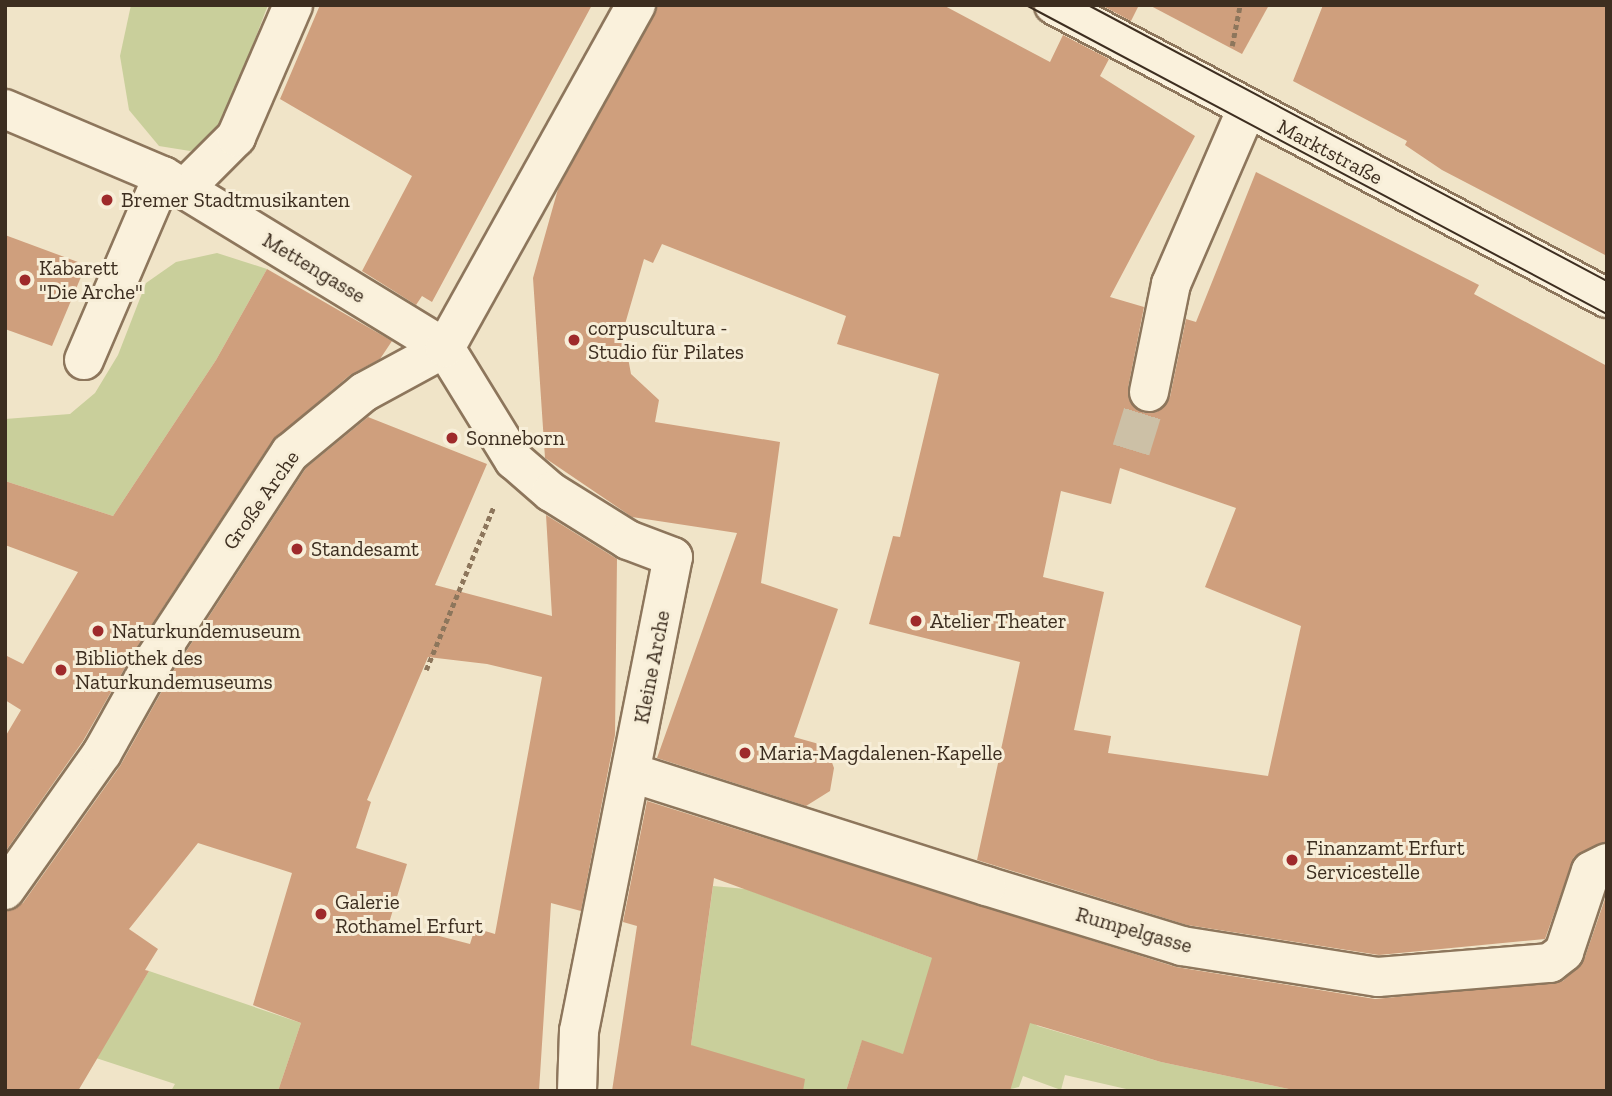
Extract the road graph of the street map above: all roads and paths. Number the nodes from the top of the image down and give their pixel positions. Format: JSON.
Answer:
{"nodes":[{"id":1,"x":293,"y":5,"type":"edge"},
{"id":2,"x":636,"y":5,"type":"edge"},
{"id":3,"x":1054,"y":5,"type":"edge"},
{"id":4,"x":1240,"y":5,"type":"edge"},
{"id":5,"x":1232,"y":48,"type":"dead end"},
{"id":6,"x":5,"y":109,"type":"edge"},
{"id":7,"x":1244,"y":114,"type":"junction"},
{"id":8,"x":174,"y":182,"type":"junction"},
{"id":9,"x":1607,"y":298,"type":"edge"},
{"id":10,"x":444,"y":348,"type":"junction"},
{"id":11,"x":84,"y":360,"type":"dead end"},
{"id":12,"x":1149,"y":391,"type":"tunnel mouth"},
{"id":13,"x":514,"y":460,"type":"junction"},
{"id":14,"x":426,"y":670,"type":"dead end"},
{"id":15,"x":632,"y":773,"type":"junction"},
{"id":16,"x":1591,"y":873,"type":"edge"},
{"id":17,"x":5,"y":890,"type":"edge"},
{"id":18,"x":577,"y":1091,"type":"edge"}],
"edges":[{"from":1,"to":8,"type":"street"},
{"from":2,"to":10,"type":"street"},
{"from":3,"to":7,"type":"street","name":"Marktstraße"},
{"from":4,"to":5,"type":"path"},
{"from":6,"to":8,"type":"street","name":"Mettengasse"},
{"from":7,"to":9,"type":"street","name":"Marktstraße"},
{"from":7,"to":12,"type":"street"},
{"from":8,"to":10,"type":"street","name":"Mettengasse"},
{"from":8,"to":11,"type":"street"},
{"from":10,"to":13,"type":"street","name":"Kleine Arche"},
{"from":10,"to":17,"type":"street","name":"Große Arche"},
{"from":13,"to":14,"type":"path"},
{"from":13,"to":15,"type":"street","name":"Kleine Arche"},
{"from":15,"to":16,"type":"street","name":"Rumpelgasse"},
{"from":15,"to":18,"type":"street","name":"Kleine Arche"}]}
